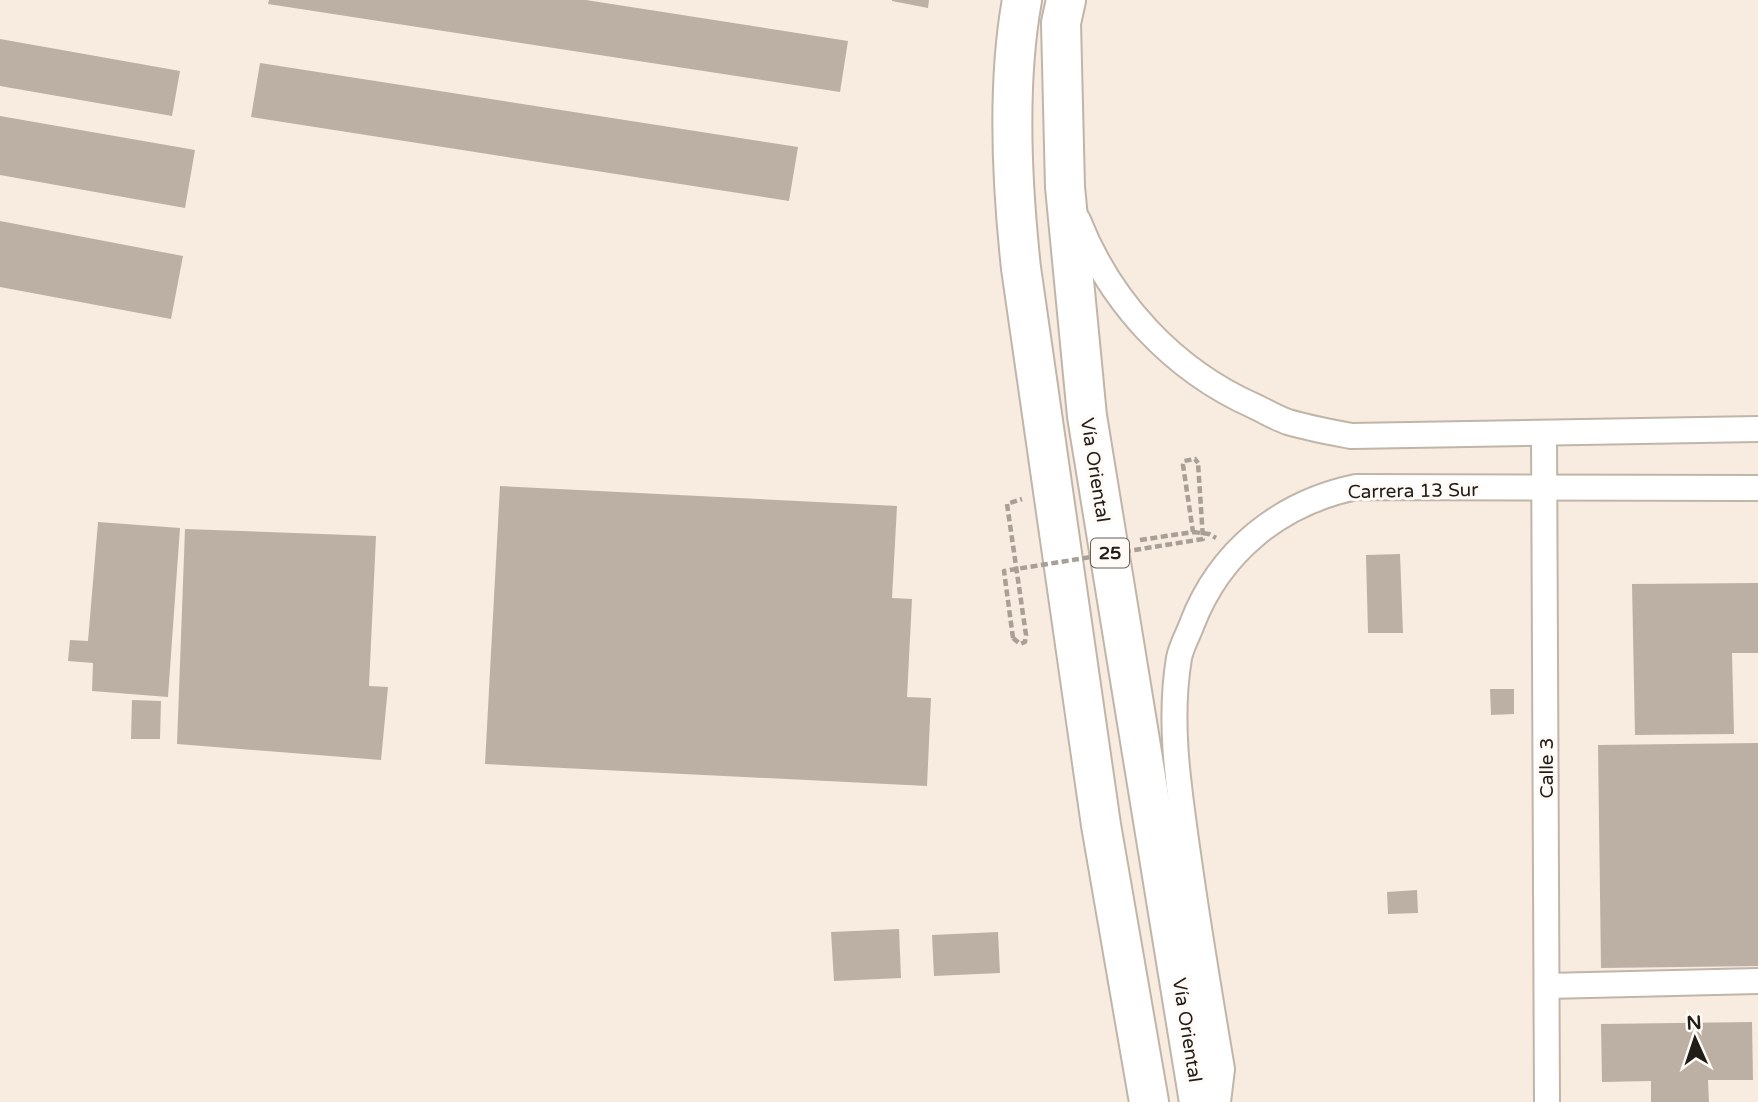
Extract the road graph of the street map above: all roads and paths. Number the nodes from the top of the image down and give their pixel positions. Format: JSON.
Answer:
{"nodes":[{"id":1,"x":1066,"y":0,"type":"edge"},
{"id":2,"x":1015,"y":7,"type":"edge"},
{"id":3,"x":1065,"y":187,"type":"junction"},
{"id":4,"x":1758,"y":429,"type":"edge"},
{"id":5,"x":1544,"y":433,"type":"junction"},
{"id":6,"x":1758,"y":488,"type":"edge"},
{"id":7,"x":1545,"y":489,"type":"junction"},
{"id":8,"x":1052,"y":491,"type":"junction"},
{"id":9,"x":1108,"y":545,"type":"junction"},
{"id":10,"x":1758,"y":981,"type":"edge"},
{"id":11,"x":1547,"y":986,"type":"junction"},
{"id":12,"x":1149,"y":1102,"type":"edge"},
{"id":13,"x":1199,"y":1102,"type":"edge"},
{"id":14,"x":1218,"y":1102,"type":"edge"},
{"id":15,"x":1547,"y":1102,"type":"edge"}],
"edges":[{"from":1,"to":3,"type":"highway","name":"Vía Oriental","number":"25"},
{"from":2,"to":8,"type":"highway","number":"25"},
{"from":3,"to":5,"type":"street"},
{"from":3,"to":9,"type":"highway","name":"Vía Oriental","number":"25"},
{"from":4,"to":5,"type":"street"},
{"from":5,"to":7,"type":"street","name":"Calle 3"},
{"from":6,"to":7,"type":"street","name":"Carrera 13 Sur"},
{"from":7,"to":11,"type":"street","name":"Calle 3"},
{"from":7,"to":14,"type":"street","name":"Carrera 13 Sur"},
{"from":8,"to":9,"type":"path","bridge":true},
{"from":8,"to":12,"type":"highway","number":"25"},
{"from":9,"to":13,"type":"highway","name":"Vía Oriental","number":"25"},
{"from":10,"to":11,"type":"street"},
{"from":11,"to":15,"type":"street","name":"Calle 3"}]}
